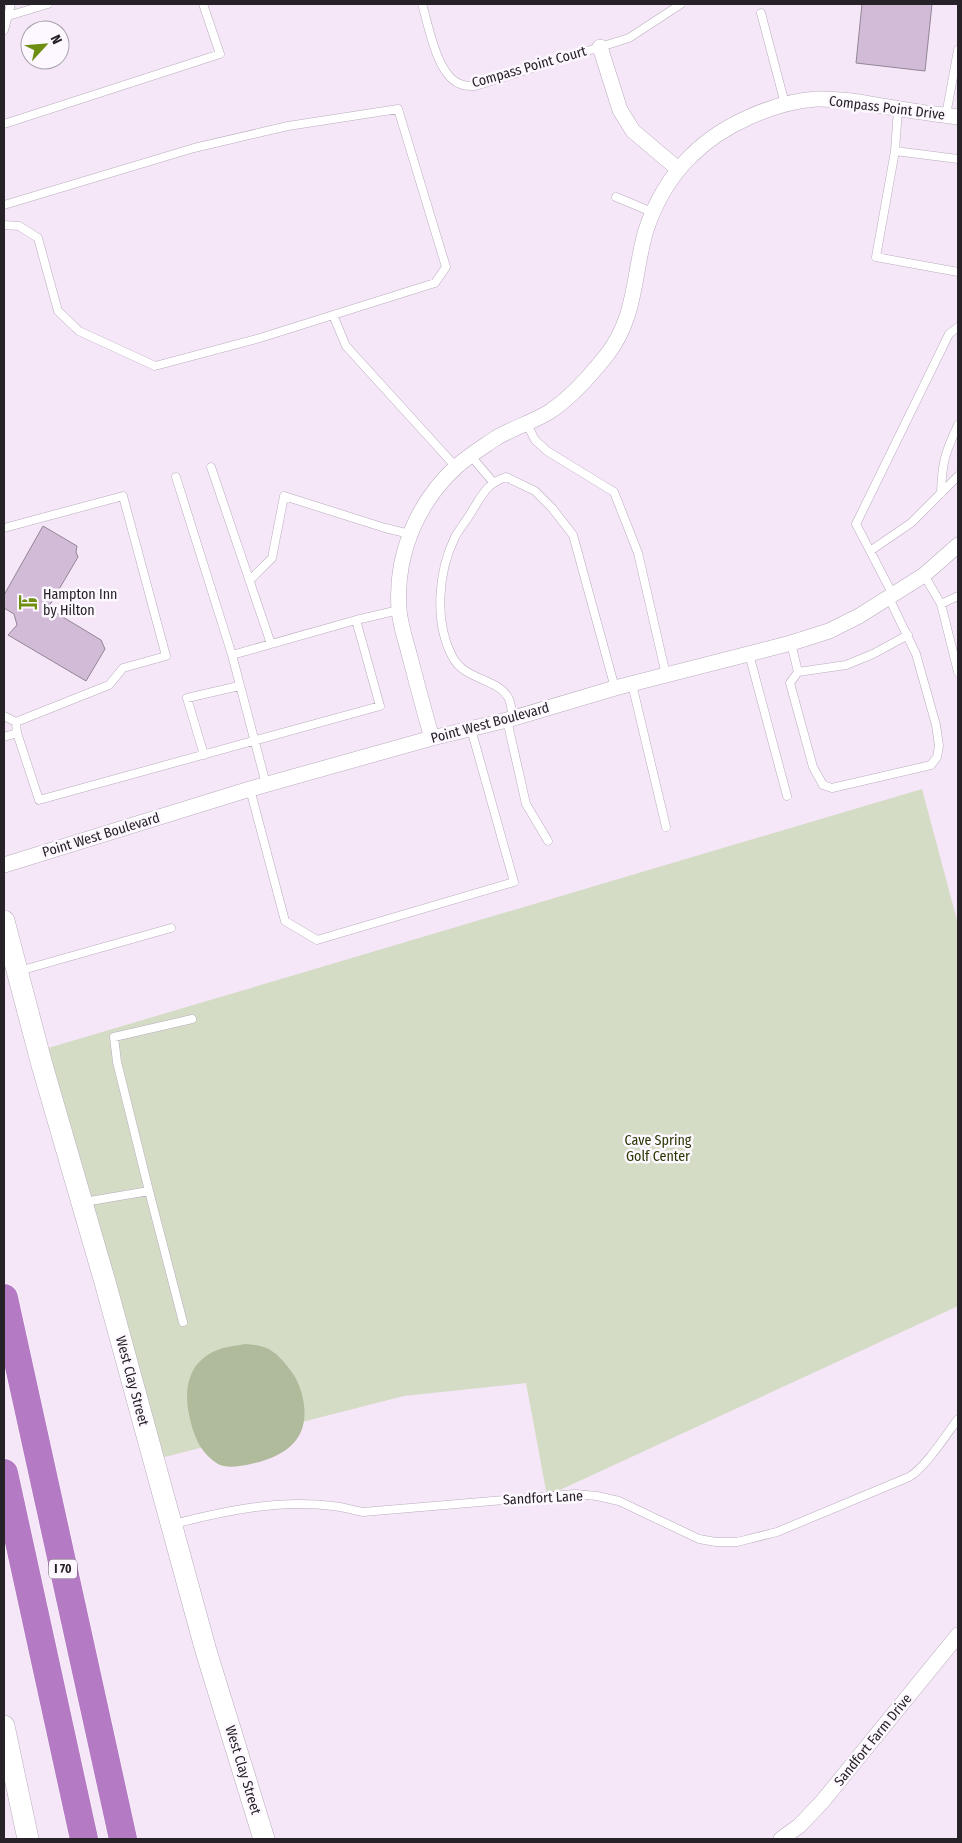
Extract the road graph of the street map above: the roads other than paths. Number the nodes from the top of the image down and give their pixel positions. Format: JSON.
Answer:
{"nodes":[{"id":1,"x":12,"y":4,"type":"edge"},
{"id":2,"x":48,"y":4,"type":"edge"},
{"id":3,"x":203,"y":4,"type":"edge"},
{"id":4,"x":422,"y":4,"type":"edge"},
{"id":5,"x":682,"y":4,"type":"edge"},
{"id":6,"x":761,"y":13,"type":"dead end"},
{"id":7,"x":8,"y":16,"type":"junction"},
{"id":8,"x":4,"y":30,"type":"edge"},
{"id":9,"x":600,"y":47,"type":"junction"},
{"id":10,"x":958,"y":50,"type":"edge"},
{"id":11,"x":785,"y":104,"type":"junction"},
{"id":12,"x":898,"y":109,"type":"junction"},
{"id":13,"x":952,"y":116,"type":"edge"},
{"id":14,"x":4,"y":124,"type":"edge"},
{"id":15,"x":895,"y":151,"type":"junction"},
{"id":16,"x":958,"y":159,"type":"edge"},
{"id":17,"x":678,"y":169,"type":"junction"},
{"id":18,"x":616,"y":197,"type":"dead end"},
{"id":19,"x":4,"y":205,"type":"edge"},
{"id":20,"x":652,"y":212,"type":"junction"},
{"id":21,"x":4,"y":225,"type":"edge"},
{"id":22,"x":958,"y":272,"type":"edge"},
{"id":23,"x":333,"y":315,"type":"junction"},
{"id":24,"x":958,"y":327,"type":"edge"},
{"id":25,"x":527,"y":424,"type":"junction"},
{"id":26,"x":958,"y":425,"type":"edge"},
{"id":27,"x":470,"y":455,"type":"junction"},
{"id":28,"x":211,"y":467,"type":"dead end"},
{"id":29,"x":456,"y":467,"type":"junction"},
{"id":30,"x":958,"y":476,"type":"edge"},
{"id":31,"x":176,"y":478,"type":"dead end"},
{"id":32,"x":493,"y":482,"type":"junction"},
{"id":33,"x":941,"y":493,"type":"junction"},
{"id":34,"x":4,"y":528,"type":"edge"},
{"id":35,"x":410,"y":534,"type":"junction"},
{"id":36,"x":958,"y":545,"type":"edge"},
{"id":37,"x":870,"y":551,"type":"junction"},
{"id":38,"x":924,"y":575,"type":"junction"},
{"id":39,"x":250,"y":580,"type":"junction"},
{"id":40,"x":958,"y":596,"type":"edge"},
{"id":41,"x":891,"y":597,"type":"junction"},
{"id":42,"x":941,"y":604,"type":"junction"},
{"id":43,"x":399,"y":610,"type":"junction"},
{"id":44,"x":356,"y":620,"type":"junction"},
{"id":45,"x":908,"y":635,"type":"junction"},
{"id":46,"x":791,"y":643,"type":"junction"},
{"id":47,"x":272,"y":644,"type":"junction"},
{"id":48,"x":749,"y":654,"type":"junction"},
{"id":49,"x":232,"y":655,"type":"junction"},
{"id":50,"x":798,"y":672,"type":"junction"},
{"id":51,"x":958,"y":672,"type":"edge"},
{"id":52,"x":666,"y":675,"type":"junction"},
{"id":53,"x":632,"y":684,"type":"junction"},
{"id":54,"x":239,"y":686,"type":"junction"},
{"id":55,"x":615,"y":688,"type":"junction"},
{"id":56,"x":4,"y":716,"type":"edge"},
{"id":57,"x":510,"y":719,"type":"junction"},
{"id":58,"x":16,"y":722,"type":"junction"},
{"id":59,"x":470,"y":729,"type":"junction"},
{"id":60,"x":18,"y":733,"type":"junction"},
{"id":61,"x":4,"y":737,"type":"edge"},
{"id":62,"x":432,"y":738,"type":"junction"},
{"id":63,"x":254,"y":741,"type":"junction"},
{"id":64,"x":204,"y":755,"type":"junction"},
{"id":65,"x":266,"y":784,"type":"junction"},
{"id":66,"x":250,"y":789,"type":"junction"},
{"id":67,"x":787,"y":796,"type":"dead end"},
{"id":68,"x":666,"y":827,"type":"dead end"},
{"id":69,"x":548,"y":841,"type":"dead end"},
{"id":70,"x":4,"y":865,"type":"edge"},
{"id":71,"x":4,"y":921,"type":"edge"},
{"id":72,"x":171,"y":928,"type":"dead end"},
{"id":73,"x":17,"y":972,"type":"junction"},
{"id":74,"x":192,"y":1019,"type":"dead end"},
{"id":75,"x":149,"y":1191,"type":"junction"},
{"id":76,"x":82,"y":1202,"type":"junction"},
{"id":77,"x":4,"y":1298,"type":"edge"},
{"id":78,"x":183,"y":1322,"type":"dead end"},
{"id":79,"x":958,"y":1419,"type":"edge"},
{"id":80,"x":4,"y":1473,"type":"edge"},
{"id":81,"x":172,"y":1525,"type":"junction"},
{"id":82,"x":958,"y":1635,"type":"edge"},
{"id":83,"x":4,"y":1726,"type":"edge"},
{"id":84,"x":10,"y":1786,"type":"edge"},
{"id":85,"x":28,"y":1839,"type":"edge"},
{"id":86,"x":84,"y":1839,"type":"edge"},
{"id":87,"x":123,"y":1839,"type":"edge"},
{"id":88,"x":264,"y":1839,"type":"edge"},
{"id":89,"x":781,"y":1839,"type":"edge"}],
"edges":[{"from":1,"to":7,"type":"lane"},
{"from":2,"to":7,"type":"lane"},
{"from":3,"to":14,"type":"lane"},
{"from":4,"to":9,"type":"lane","name":"Compass Point Court"},
{"from":5,"to":9,"type":"lane","name":"Compass Point Court"},
{"from":6,"to":11,"type":"lane"},
{"from":7,"to":8,"type":"lane"},
{"from":9,"to":17,"type":"street","name":"Compass Point Court"},
{"from":10,"to":13,"type":"lane"},
{"from":11,"to":12,"type":"street","name":"Compass Point Drive"},
{"from":11,"to":17,"type":"street","name":"Compass Point Drive"},
{"from":12,"to":13,"type":"street","name":"Compass Point Drive"},
{"from":12,"to":15,"type":"lane"},
{"from":15,"to":16,"type":"lane"},
{"from":15,"to":22,"type":"lane"},
{"from":17,"to":20,"type":"street","name":"Compass Point Drive"},
{"from":18,"to":20,"type":"lane"},
{"from":19,"to":23,"type":"lane"},
{"from":20,"to":25,"type":"street","name":"Compass Point Drive"},
{"from":21,"to":23,"type":"lane"},
{"from":23,"to":29,"type":"lane"},
{"from":24,"to":37,"type":"lane"},
{"from":25,"to":27,"type":"street","name":"Compass Point Drive"},
{"from":25,"to":52,"type":"lane"},
{"from":26,"to":33,"type":"lane"},
{"from":27,"to":29,"type":"street","name":"Compass Point Drive"},
{"from":27,"to":32,"type":"lane"},
{"from":28,"to":39,"type":"lane"},
{"from":29,"to":35,"type":"street","name":"Compass Point Drive"},
{"from":30,"to":33,"type":"lane"},
{"from":31,"to":49,"type":"lane"},
{"from":32,"to":55,"type":"lane"},
{"from":32,"to":57,"type":"lane"},
{"from":33,"to":37,"type":"lane"},
{"from":34,"to":58,"type":"lane"},
{"from":35,"to":39,"type":"lane"},
{"from":35,"to":43,"type":"street","name":"Compass Point Drive"},
{"from":36,"to":38,"type":"street","name":"Point West Boulevard"},
{"from":37,"to":41,"type":"lane"},
{"from":38,"to":41,"type":"street","name":"Point West Boulevard"},
{"from":38,"to":42,"type":"lane"},
{"from":39,"to":47,"type":"lane"},
{"from":40,"to":42,"type":"lane"},
{"from":41,"to":45,"type":"lane"},
{"from":41,"to":46,"type":"street","name":"Point West Boulevard"},
{"from":42,"to":51,"type":"lane"},
{"from":43,"to":44,"type":"lane"},
{"from":43,"to":62,"type":"street","name":"Compass Point Drive"},
{"from":44,"to":47,"type":"lane"},
{"from":44,"to":63,"type":"lane"},
{"from":45,"to":50,"type":"lane"},
{"from":45,"to":50,"type":"lane"},
{"from":46,"to":48,"type":"street","name":"Point West Boulevard"},
{"from":46,"to":50,"type":"lane"},
{"from":47,"to":49,"type":"lane"},
{"from":48,"to":52,"type":"street","name":"Point West Boulevard"},
{"from":48,"to":67,"type":"lane"},
{"from":49,"to":54,"type":"lane"},
{"from":52,"to":53,"type":"street","name":"Point West Boulevard"},
{"from":53,"to":55,"type":"street","name":"Point West Boulevard"},
{"from":53,"to":68,"type":"lane"},
{"from":54,"to":63,"type":"lane"},
{"from":54,"to":64,"type":"lane"},
{"from":55,"to":57,"type":"street","name":"Point West Boulevard"},
{"from":56,"to":58,"type":"lane"},
{"from":57,"to":59,"type":"street","name":"Point West Boulevard"},
{"from":57,"to":69,"type":"lane"},
{"from":58,"to":60,"type":"lane"},
{"from":59,"to":62,"type":"street","name":"Point West Boulevard"},
{"from":59,"to":66,"type":"lane"},
{"from":60,"to":61,"type":"lane"},
{"from":60,"to":64,"type":"lane"},
{"from":62,"to":65,"type":"street","name":"Point West Boulevard"},
{"from":63,"to":64,"type":"lane"},
{"from":63,"to":65,"type":"lane"},
{"from":65,"to":66,"type":"street","name":"Point West Boulevard"},
{"from":66,"to":70,"type":"street","name":"Point West Boulevard"},
{"from":71,"to":73,"type":"street","name":"West Clay Street"},
{"from":72,"to":73,"type":"lane"},
{"from":73,"to":76,"type":"street","name":"West Clay Street"},
{"from":74,"to":75,"type":"lane"},
{"from":75,"to":76,"type":"lane"},
{"from":75,"to":78,"type":"lane"},
{"from":76,"to":81,"type":"street","name":"West Clay Street"},
{"from":77,"to":87,"type":"highway","number":"I 70"},
{"from":79,"to":81,"type":"lane","name":"Sandfort Lane"},
{"from":80,"to":86,"type":"highway"},
{"from":81,"to":88,"type":"street","name":"West Clay Street"},
{"from":82,"to":89,"type":"street","name":"Sandfort Farm Drive"},
{"from":83,"to":84,"type":"street"},
{"from":84,"to":85,"type":"street"}]}
